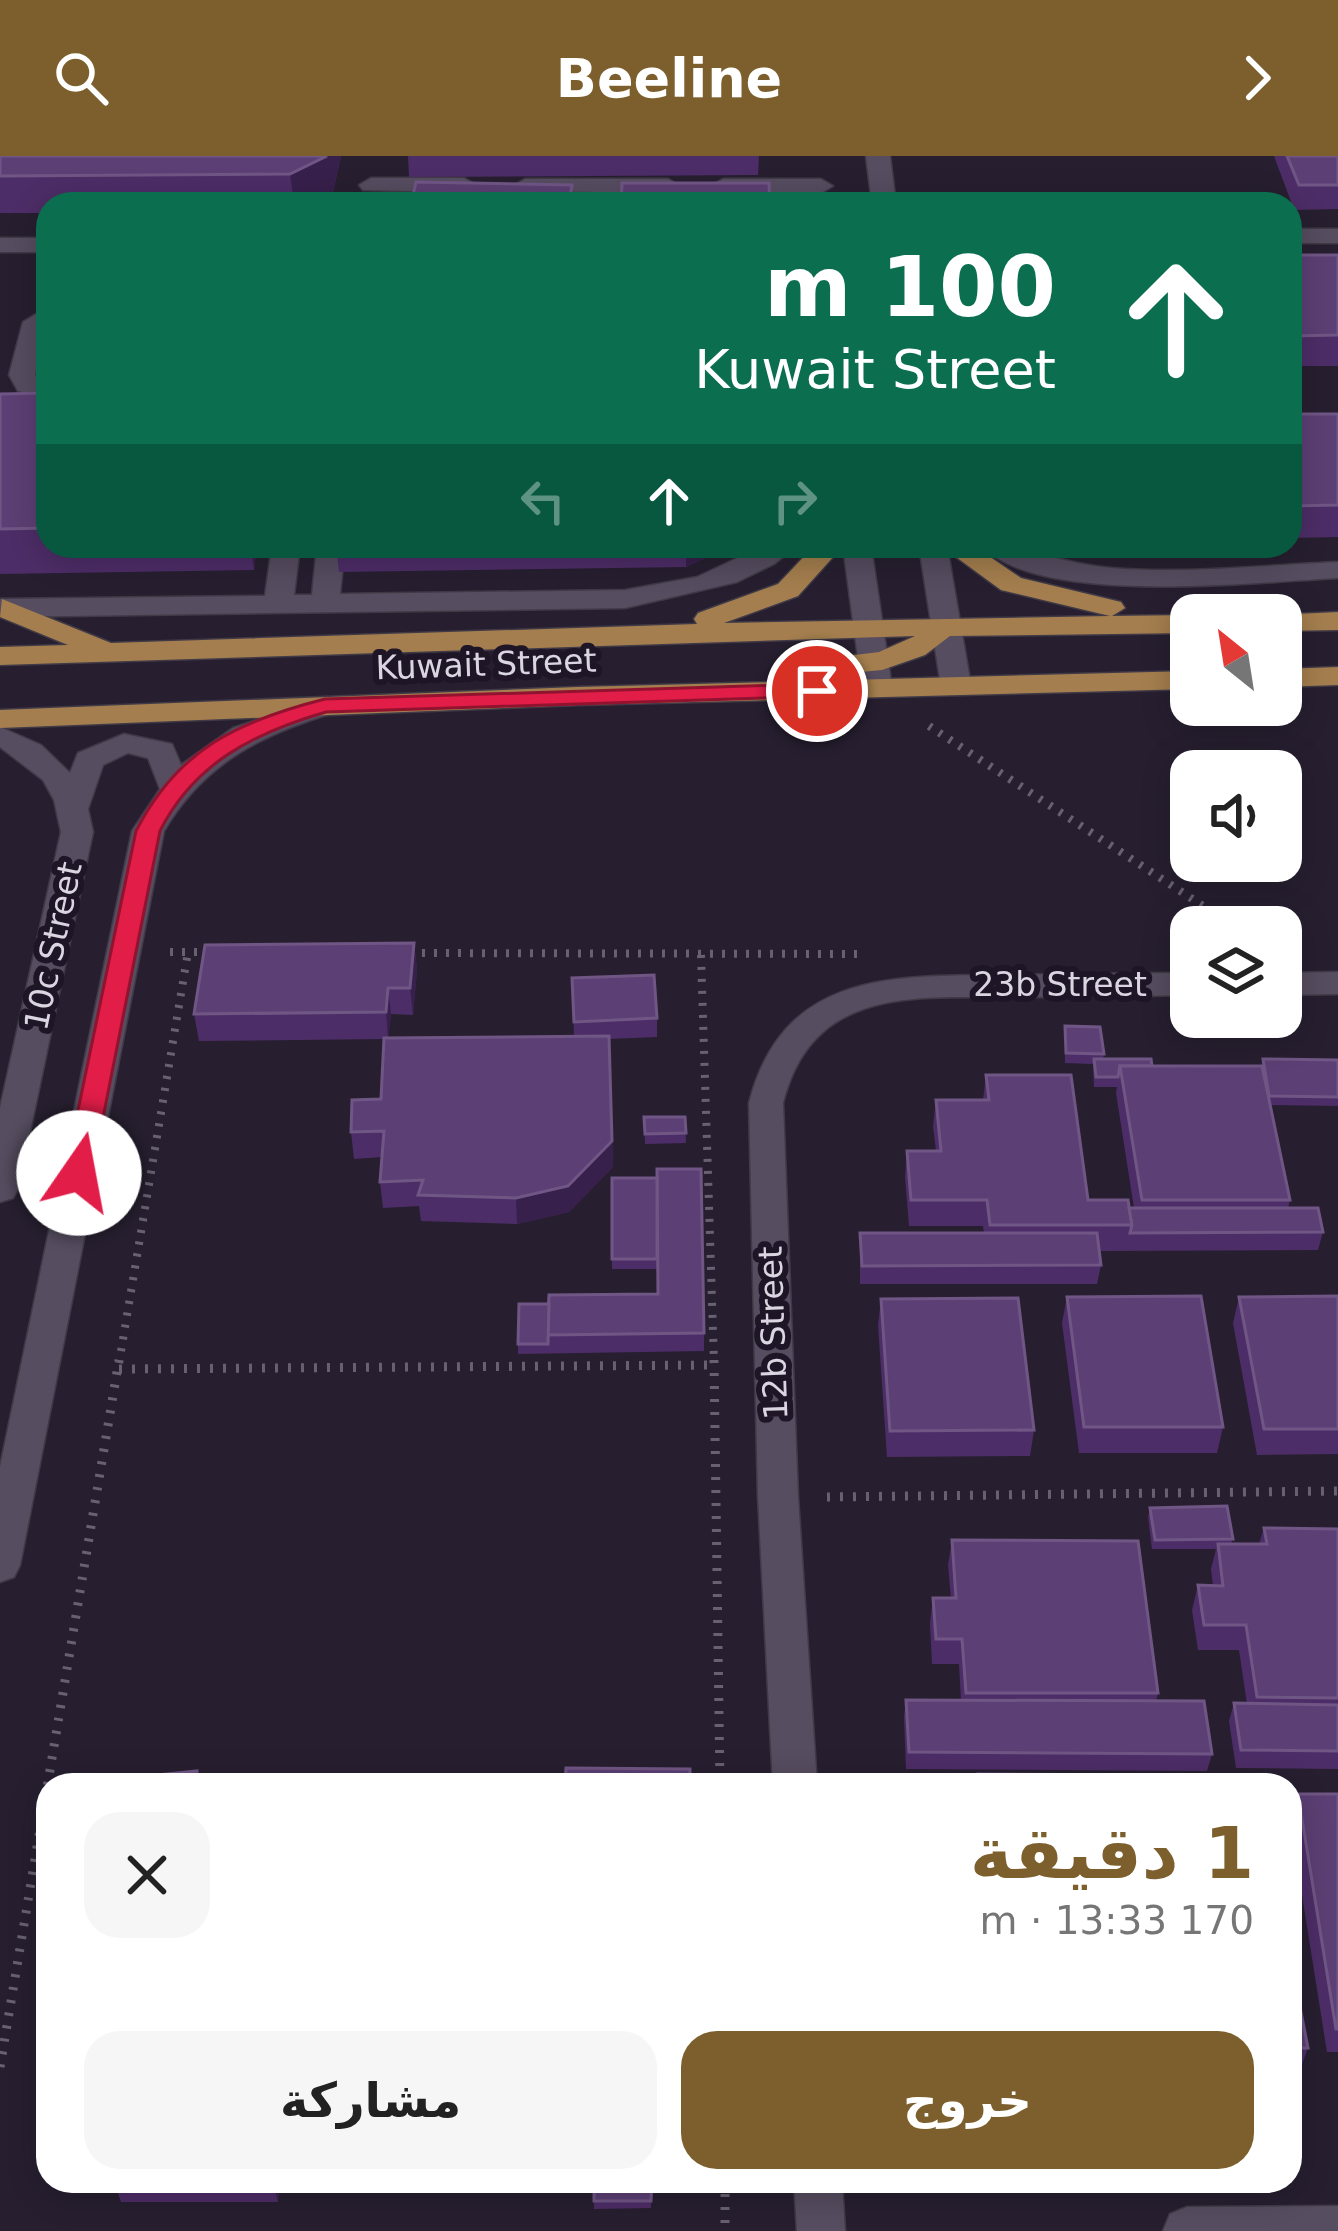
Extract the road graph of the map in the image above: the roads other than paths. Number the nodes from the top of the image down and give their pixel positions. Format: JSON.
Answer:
{"nodes":[{"id":1,"x":374,"y":156,"type":"edge"},
{"id":2,"x":818,"y":156,"type":"edge"},
{"id":3,"x":878,"y":156,"type":"edge"},
{"id":4,"x":365,"y":192,"type":"edge"},
{"id":5,"x":822,"y":192,"type":"edge"},
{"id":6,"x":882,"y":192,"type":"edge"},
{"id":7,"x":1302,"y":236,"type":"edge"},
{"id":8,"x":1338,"y":236,"type":"edge"},
{"id":9,"x":0,"y":245,"type":"edge"},
{"id":10,"x":36,"y":245,"type":"edge"},
{"id":11,"x":36,"y":322,"type":"edge"},
{"id":12,"x":36,"y":387,"type":"edge"},
{"id":13,"x":284,"y":558,"type":"edge"},
{"id":14,"x":330,"y":558,"type":"edge"},
{"id":15,"x":760,"y":558,"type":"edge"},
{"id":16,"x":819,"y":558,"type":"edge"},
{"id":17,"x":858,"y":558,"type":"edge"},
{"id":18,"x":934,"y":558,"type":"edge"},
{"id":19,"x":971,"y":558,"type":"edge"},
{"id":20,"x":1020,"y":558,"type":"edge"},
{"id":21,"x":1338,"y":570,"type":"edge"},
{"id":22,"x":278,"y":604,"type":"junction"},
{"id":23,"x":325,"y":604,"type":"junction"},
{"id":24,"x":1,"y":608,"type":"edge"},
{"id":25,"x":1170,"y":619,"type":"edge"},
{"id":26,"x":1338,"y":621,"type":"edge"},
{"id":27,"x":1302,"y":622,"type":"edge"},
{"id":28,"x":1170,"y":623,"type":"edge"},
{"id":29,"x":943,"y":626,"type":"junction"},
{"id":30,"x":868,"y":628,"type":"junction"},
{"id":31,"x":651,"y":635,"type":"junction"},
{"id":32,"x":114,"y":652,"type":"junction"},
{"id":33,"x":0,"y":656,"type":"edge"},
{"id":34,"x":38,"y":656,"type":"junction"},
{"id":35,"x":0,"y":669,"type":"edge"},
{"id":36,"x":876,"y":675,"type":"junction"},
{"id":37,"x":1338,"y":676,"type":"edge"},
{"id":38,"x":1302,"y":677,"type":"edge"},
{"id":39,"x":1170,"y":681,"type":"edge"},
{"id":40,"x":956,"y":686,"type":"junction"},
{"id":41,"x":325,"y":706,"type":"junction"},
{"id":42,"x":0,"y":719,"type":"edge"},
{"id":43,"x":0,"y":736,"type":"edge"},
{"id":44,"x":174,"y":787,"type":"junction"},
{"id":45,"x":75,"y":805,"type":"junction"},
{"id":46,"x":1302,"y":983,"type":"edge"},
{"id":47,"x":1338,"y":983,"type":"edge"},
{"id":48,"x":929,"y":984,"type":"joint"},
{"id":49,"x":1170,"y":984,"type":"edge"},
{"id":50,"x":11,"y":1097,"type":"edge"},
{"id":51,"x":0,"y":1190,"type":"edge"},
{"id":52,"x":0,"y":1565,"type":"edge"},
{"id":53,"x":794,"y":1773,"type":"edge"},
{"id":54,"x":819,"y":2193,"type":"edge"},
{"id":55,"x":1338,"y":2230,"type":"edge"},
{"id":56,"x":821,"y":2231,"type":"edge"},
{"id":57,"x":1187,"y":2231,"type":"edge"}],
"edges":[{"from":1,"to":4,"type":"street"},
{"from":2,"to":5,"type":"street"},
{"from":3,"to":6,"type":"street"},
{"from":7,"to":8,"type":"street"},
{"from":9,"to":10,"type":"street"},
{"from":11,"to":12,"type":"street"},
{"from":13,"to":22,"type":"street"},
{"from":14,"to":23,"type":"street"},
{"from":15,"to":23,"type":"street"},
{"from":16,"to":31,"type":"main road"},
{"from":17,"to":30,"type":"street"},
{"from":18,"to":29,"type":"street"},
{"from":19,"to":25,"type":"main road"},
{"from":20,"to":21,"type":"street"},
{"from":22,"to":23,"type":"street"},
{"from":22,"to":24,"type":"street"},
{"from":24,"to":32,"type":"main road"},
{"from":26,"to":27,"type":"main road"},
{"from":28,"to":29,"type":"main road","name":"Kuwait Street"},
{"from":29,"to":30,"type":"main road","name":"Kuwait Street"},
{"from":29,"to":36,"type":"main road"},
{"from":29,"to":40,"type":"street"},
{"from":30,"to":31,"type":"main road","name":"Kuwait Street"},
{"from":30,"to":36,"type":"street"},
{"from":31,"to":32,"type":"main road","name":"Kuwait Street"},
{"from":32,"to":34,"type":"main road","name":"Kuwait Street"},
{"from":33,"to":34,"type":"main road","name":"Kuwait Street"},
{"from":34,"to":35,"type":"main road"},
{"from":36,"to":40,"type":"main road","name":"Kuwait Street"},
{"from":36,"to":41,"type":"main road","name":"Kuwait Street"},
{"from":37,"to":38,"type":"main road"},
{"from":39,"to":40,"type":"main road","name":"Kuwait Street"},
{"from":41,"to":42,"type":"main road","name":"Kuwait Street"},
{"from":41,"to":44,"type":"street"},
{"from":43,"to":45,"type":"street"},
{"from":44,"to":45,"type":"street"},
{"from":44,"to":52,"type":"street"},
{"from":45,"to":50,"type":"street","name":"10c Street"},
{"from":46,"to":47,"type":"street"},
{"from":48,"to":49,"type":"street","name":"23b Street"},
{"from":48,"to":53,"type":"street","name":"12b Street"},
{"from":50,"to":51,"type":"street","name":"10c Street"},
{"from":54,"to":56,"type":"street"},
{"from":55,"to":57,"type":"street"}]}
